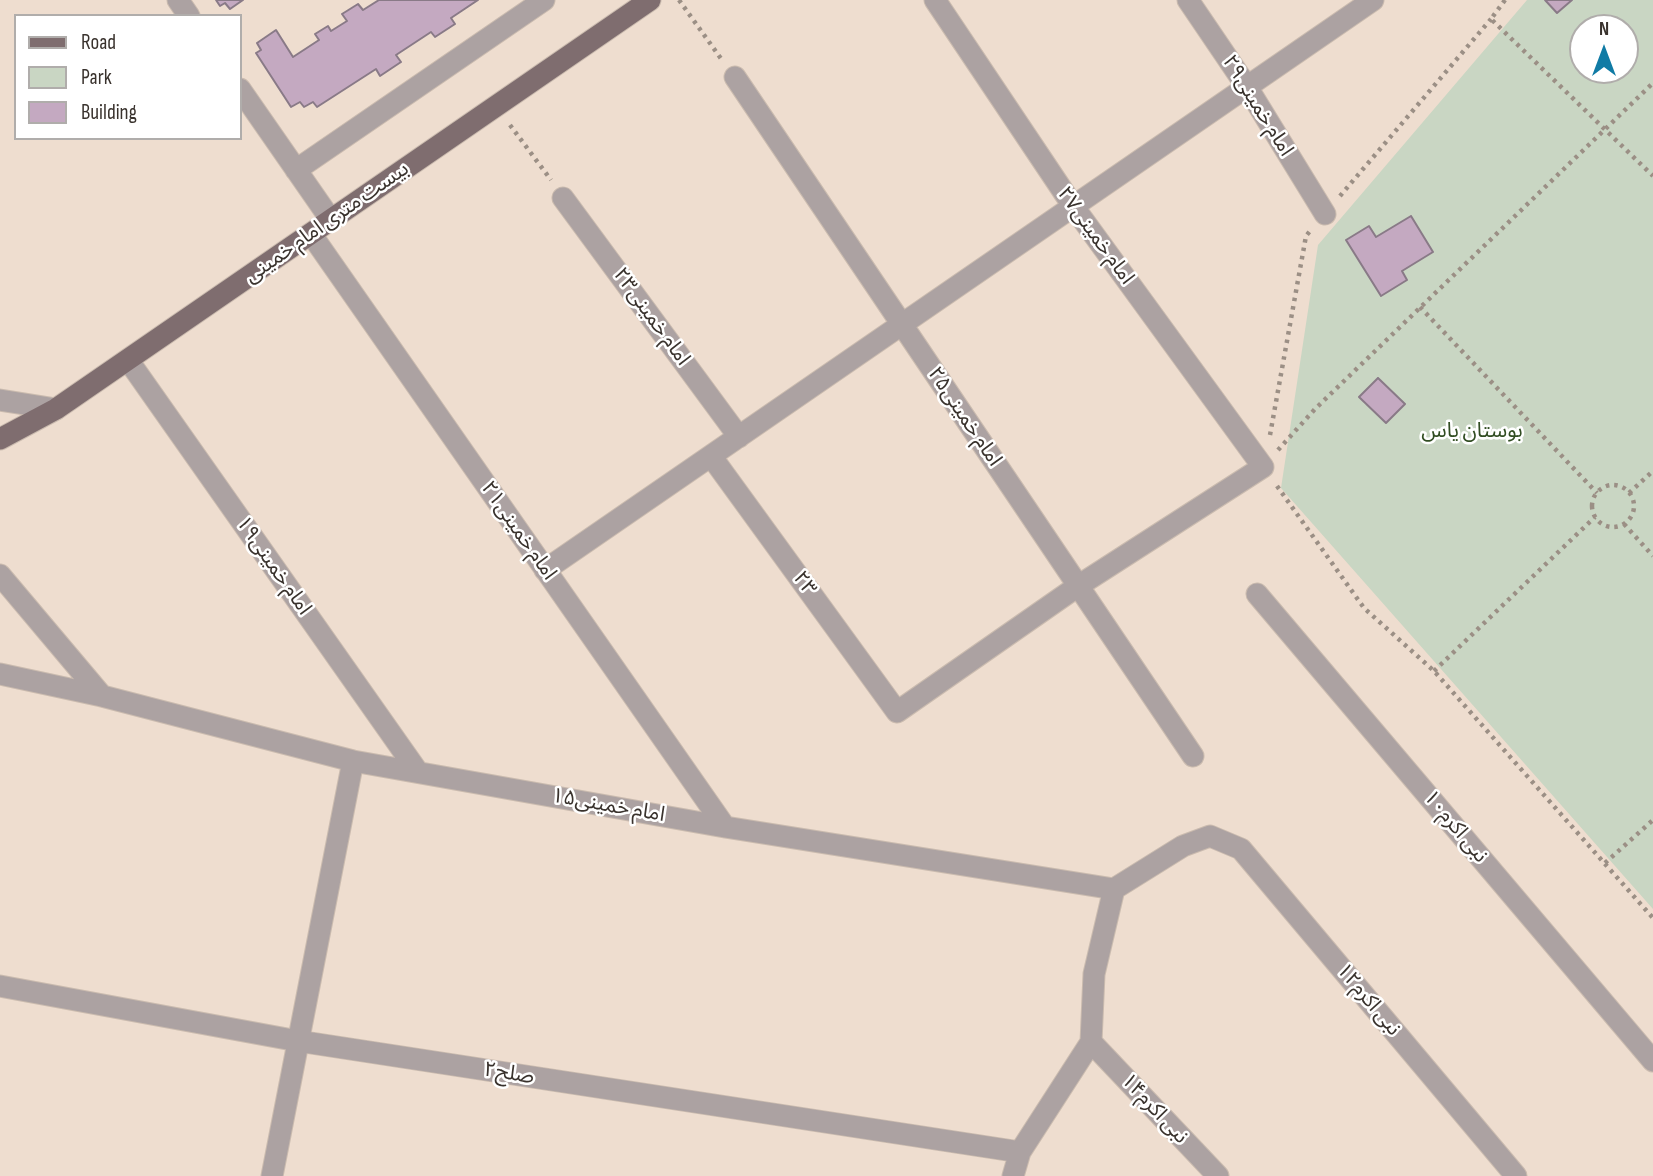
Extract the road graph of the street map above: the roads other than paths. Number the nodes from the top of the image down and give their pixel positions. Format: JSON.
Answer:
{"nodes":[{"id":1,"x":544,"y":0,"type":"edge"},
{"id":2,"x":650,"y":0,"type":"edge"},
{"id":3,"x":935,"y":0,"type":"edge"},
{"id":4,"x":1188,"y":0,"type":"edge"},
{"id":5,"x":1373,"y":0,"type":"edge"},
{"id":6,"x":735,"y":78,"type":"road end"},
{"id":7,"x":1247,"y":87,"type":"junction"},
{"id":8,"x":242,"y":92,"type":"edge"},
{"id":9,"x":296,"y":170,"type":"junction"},
{"id":10,"x":564,"y":198,"type":"road end"},
{"id":11,"x":1073,"y":206,"type":"junction"},
{"id":12,"x":1325,"y":214,"type":"dead end"},
{"id":13,"x":331,"y":220,"type":"junction"},
{"id":14,"x":311,"y":234,"type":"junction"},
{"id":15,"x":902,"y":325,"type":"junction"},
{"id":16,"x":128,"y":360,"type":"junction"},
{"id":17,"x":0,"y":400,"type":"edge"},
{"id":18,"x":56,"y":409,"type":"junction"},
{"id":19,"x":739,"y":437,"type":"junction"},
{"id":20,"x":0,"y":439,"type":"edge"},
{"id":21,"x":711,"y":456,"type":"junction"},
{"id":22,"x":545,"y":570,"type":"junction"},
{"id":23,"x":0,"y":575,"type":"edge"},
{"id":24,"x":1078,"y":586,"type":"junction"},
{"id":25,"x":1257,"y":594,"type":"dead end"},
{"id":26,"x":0,"y":674,"type":"edge"},
{"id":27,"x":102,"y":696,"type":"junction"},
{"id":28,"x":1193,"y":756,"type":"dead end"},
{"id":29,"x":353,"y":761,"type":"junction"},
{"id":30,"x":418,"y":772,"type":"junction"},
{"id":31,"x":725,"y":827,"type":"junction"},
{"id":32,"x":1114,"y":889,"type":"junction"},
{"id":33,"x":0,"y":986,"type":"edge"},
{"id":34,"x":298,"y":1041,"type":"junction"},
{"id":35,"x":1091,"y":1042,"type":"junction"},
{"id":36,"x":1653,"y":1061,"type":"edge"},
{"id":37,"x":1020,"y":1152,"type":"junction"},
{"id":38,"x":272,"y":1176,"type":"edge"},
{"id":39,"x":1013,"y":1176,"type":"edge"},
{"id":40,"x":1218,"y":1176,"type":"edge"},
{"id":41,"x":1516,"y":1176,"type":"edge"}],
"edges":[{"from":1,"to":9,"type":"street"},
{"from":2,"to":13,"type":"main road","name":"بیست متری امام خمینی"},
{"from":3,"to":11,"type":"street","name":"امام خمینی۲۷"},
{"from":4,"to":7,"type":"street","name":"امام خمینی۲۹"},
{"from":5,"to":7,"type":"street"},
{"from":6,"to":15,"type":"street","name":"امام خمینی۲۵"},
{"from":7,"to":11,"type":"street"},
{"from":7,"to":12,"type":"street","name":"امام خمینی۲۹"},
{"from":8,"to":9,"type":"street"},
{"from":9,"to":13,"type":"street"},
{"from":10,"to":19,"type":"street","name":"امام خمینی۲۳"},
{"from":11,"to":15,"type":"street"},
{"from":11,"to":24,"type":"street","name":"امام خمینی۲۷"},
{"from":13,"to":14,"type":"main road","name":"بیست متری امام خمینی"},
{"from":14,"to":16,"type":"main road","name":"بیست متری امام خمینی"},
{"from":14,"to":22,"type":"street","name":"امام خمینی۲۱"},
{"from":15,"to":19,"type":"street"},
{"from":15,"to":24,"type":"street","name":"امام خمینی۲۵"},
{"from":16,"to":18,"type":"main road","name":"بیست متری امام خمینی"},
{"from":16,"to":30,"type":"street","name":"امام خمینی۱۹"},
{"from":17,"to":18,"type":"street"},
{"from":18,"to":20,"type":"main road","name":"بیست متری امام خمینی"},
{"from":19,"to":21,"type":"street"},
{"from":21,"to":22,"type":"street"},
{"from":21,"to":24,"type":"street","name":"۲۳"},
{"from":22,"to":31,"type":"street","name":"امام خمینی۲۱"},
{"from":23,"to":27,"type":"street"},
{"from":24,"to":28,"type":"street","name":"امام خمینی۲۵"},
{"from":25,"to":36,"type":"street","name":"نبی اکرم۱۰"},
{"from":26,"to":27,"type":"street","name":"۱۵امام خمینی"},
{"from":27,"to":29,"type":"street","name":"۱۵امام خمینی"},
{"from":29,"to":30,"type":"street","name":"۱۵امام خمینی"},
{"from":29,"to":34,"type":"street"},
{"from":30,"to":31,"type":"street","name":"۱۵امام خمینی"},
{"from":31,"to":32,"type":"street","name":"۱۵امام خمینی"},
{"from":32,"to":35,"type":"street"},
{"from":32,"to":41,"type":"street","name":"نبی اکرم۱۲"},
{"from":33,"to":34,"type":"street","name":"صلح۲"},
{"from":34,"to":37,"type":"street","name":"صلح۲"},
{"from":34,"to":38,"type":"street"},
{"from":35,"to":37,"type":"street"},
{"from":35,"to":40,"type":"street","name":"نبی اکرم۱۴"},
{"from":37,"to":39,"type":"street"}]}
